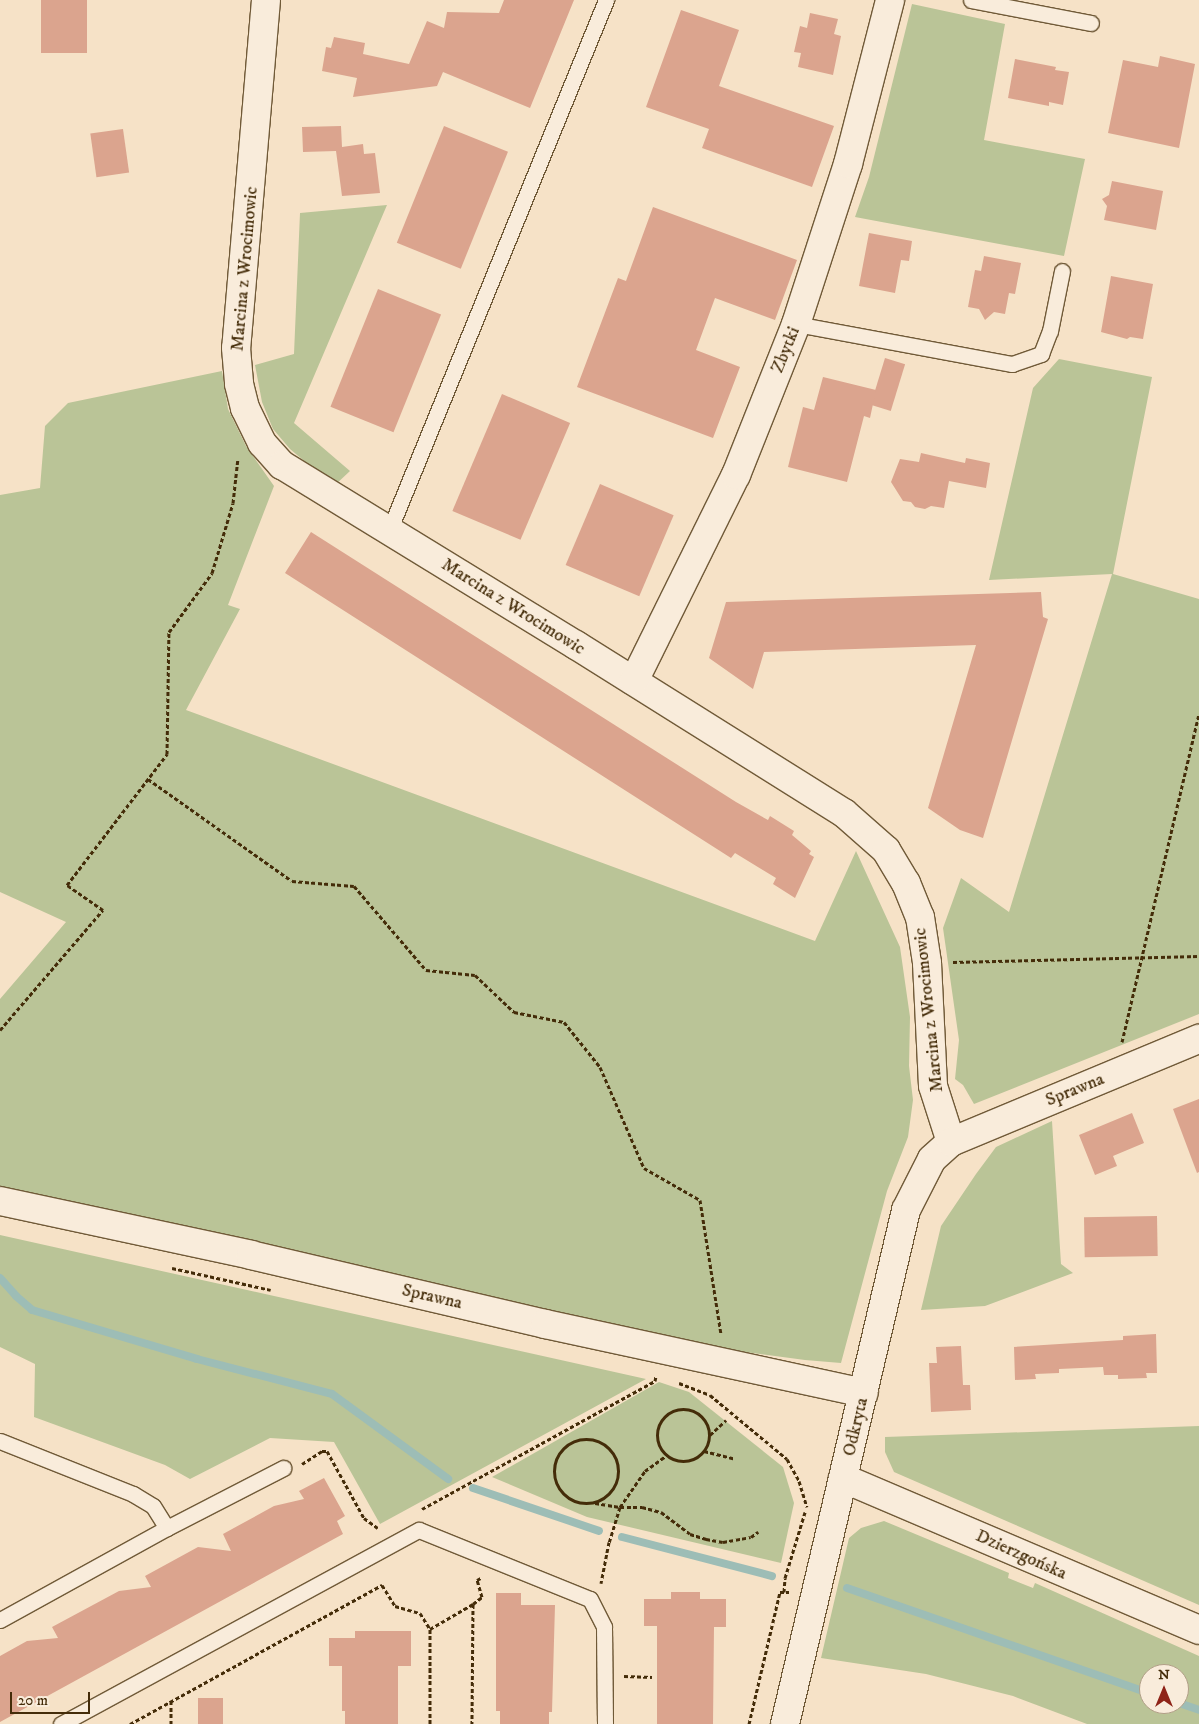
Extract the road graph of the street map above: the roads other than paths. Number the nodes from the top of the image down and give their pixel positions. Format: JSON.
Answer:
{"nodes":[{"id":1,"x":266,"y":0,"type":"edge"},
{"id":2,"x":606,"y":0,"type":"edge"},
{"id":3,"x":890,"y":0,"type":"edge"},
{"id":4,"x":971,"y":0,"type":"edge"},
{"id":5,"x":1091,"y":23,"type":"dead end"},
{"id":6,"x":1062,"y":271,"type":"dead end"},
{"id":7,"x":796,"y":324,"type":"junction"},
{"id":8,"x":389,"y":530,"type":"junction"},
{"id":9,"x":634,"y":682,"type":"junction"},
{"id":10,"x":1199,"y":1039,"type":"edge"},
{"id":11,"x":952,"y":1142,"type":"junction"},
{"id":12,"x":0,"y":1201,"type":"edge"},
{"id":13,"x":864,"y":1393,"type":"junction"},
{"id":14,"x":0,"y":1441,"type":"edge"},
{"id":15,"x":283,"y":1468,"type":"road end"},
{"id":16,"x":843,"y":1478,"type":"junction"},
{"id":17,"x":167,"y":1528,"type":"junction"},
{"id":18,"x":0,"y":1620,"type":"edge"},
{"id":19,"x":1199,"y":1630,"type":"edge"},
{"id":20,"x":61,"y":1724,"type":"edge"},
{"id":21,"x":605,"y":1724,"type":"edge"},
{"id":22,"x":785,"y":1724,"type":"edge"}],
"edges":[{"from":1,"to":8,"type":"street","name":"Marcina z Wrocimowic"},
{"from":2,"to":8,"type":"lane"},
{"from":3,"to":7,"type":"street","name":"Zbytki"},
{"from":4,"to":5,"type":"lane"},
{"from":6,"to":7,"type":"lane"},
{"from":7,"to":9,"type":"street","name":"Zbytki"},
{"from":8,"to":9,"type":"street","name":"Marcina z Wrocimowic"},
{"from":9,"to":11,"type":"street","name":"Marcina z Wrocimowic"},
{"from":10,"to":11,"type":"street","name":"Sprawna"},
{"from":11,"to":13,"type":"street","name":"Odkryta"},
{"from":12,"to":13,"type":"street","name":"Sprawna"},
{"from":13,"to":16,"type":"street","name":"Odkryta"},
{"from":14,"to":17,"type":"lane"},
{"from":15,"to":17,"type":"lane"},
{"from":16,"to":19,"type":"street","name":"Dzierzgońska"},
{"from":16,"to":22,"type":"street","name":"Odkryta"},
{"from":17,"to":18,"type":"lane"},
{"from":20,"to":21,"type":"lane"}]}
